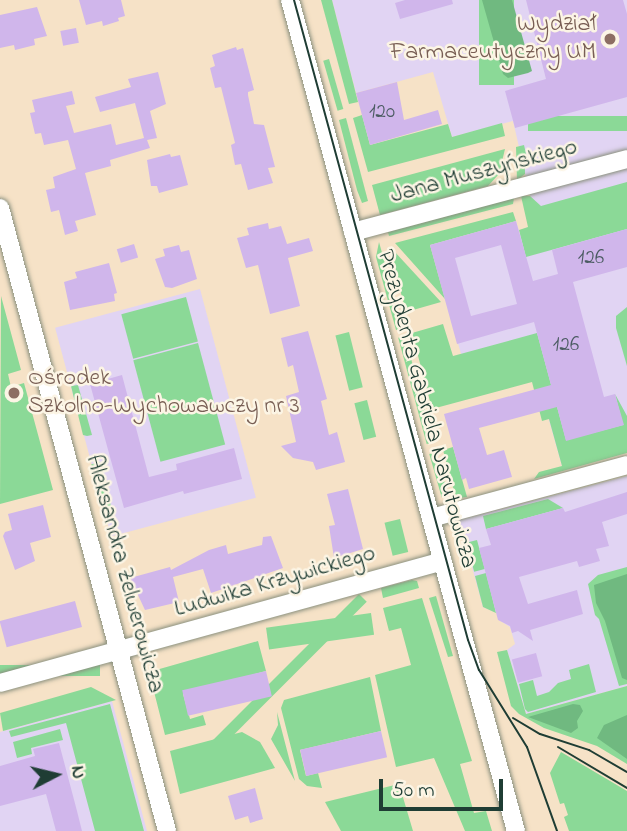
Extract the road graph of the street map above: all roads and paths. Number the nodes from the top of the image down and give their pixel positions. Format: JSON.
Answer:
{"nodes":[{"id":1,"x":290,"y":0,"type":"edge"},
{"id":2,"x":627,"y":159,"type":"edge"},
{"id":3,"x":0,"y":208,"type":"edge"},
{"id":4,"x":353,"y":232,"type":"junction"},
{"id":5,"x":627,"y":465,"type":"edge"},
{"id":6,"x":431,"y":518,"type":"junction"},
{"id":7,"x":442,"y":561,"type":"junction"},
{"id":8,"x":119,"y":651,"type":"junction"},
{"id":9,"x":0,"y":683,"type":"edge"},
{"id":10,"x":167,"y":831,"type":"edge"},
{"id":11,"x":516,"y":831,"type":"edge"}],
"edges":[{"from":1,"to":4,"type":"street","name":"Prezydenta Gabriela Narutowicza"},
{"from":2,"to":4,"type":"street","name":"Jana Muszyńskiego"},
{"from":3,"to":8,"type":"street","name":"Aleksandra Zelwerowicza"},
{"from":4,"to":6,"type":"street","name":"Prezydenta Gabriela Narutowicza"},
{"from":5,"to":6,"type":"street"},
{"from":6,"to":7,"type":"street","name":"Prezydenta Gabriela Narutowicza"},
{"from":7,"to":8,"type":"street","name":"Ludwika Krzywickiego"},
{"from":7,"to":11,"type":"street","name":"Prezydenta Gabriela Narutowicza"},
{"from":8,"to":9,"type":"street","name":"Ludwika Krzywickiego"},
{"from":8,"to":10,"type":"street","name":"Aleksandra Zelwerowicza"}]}
